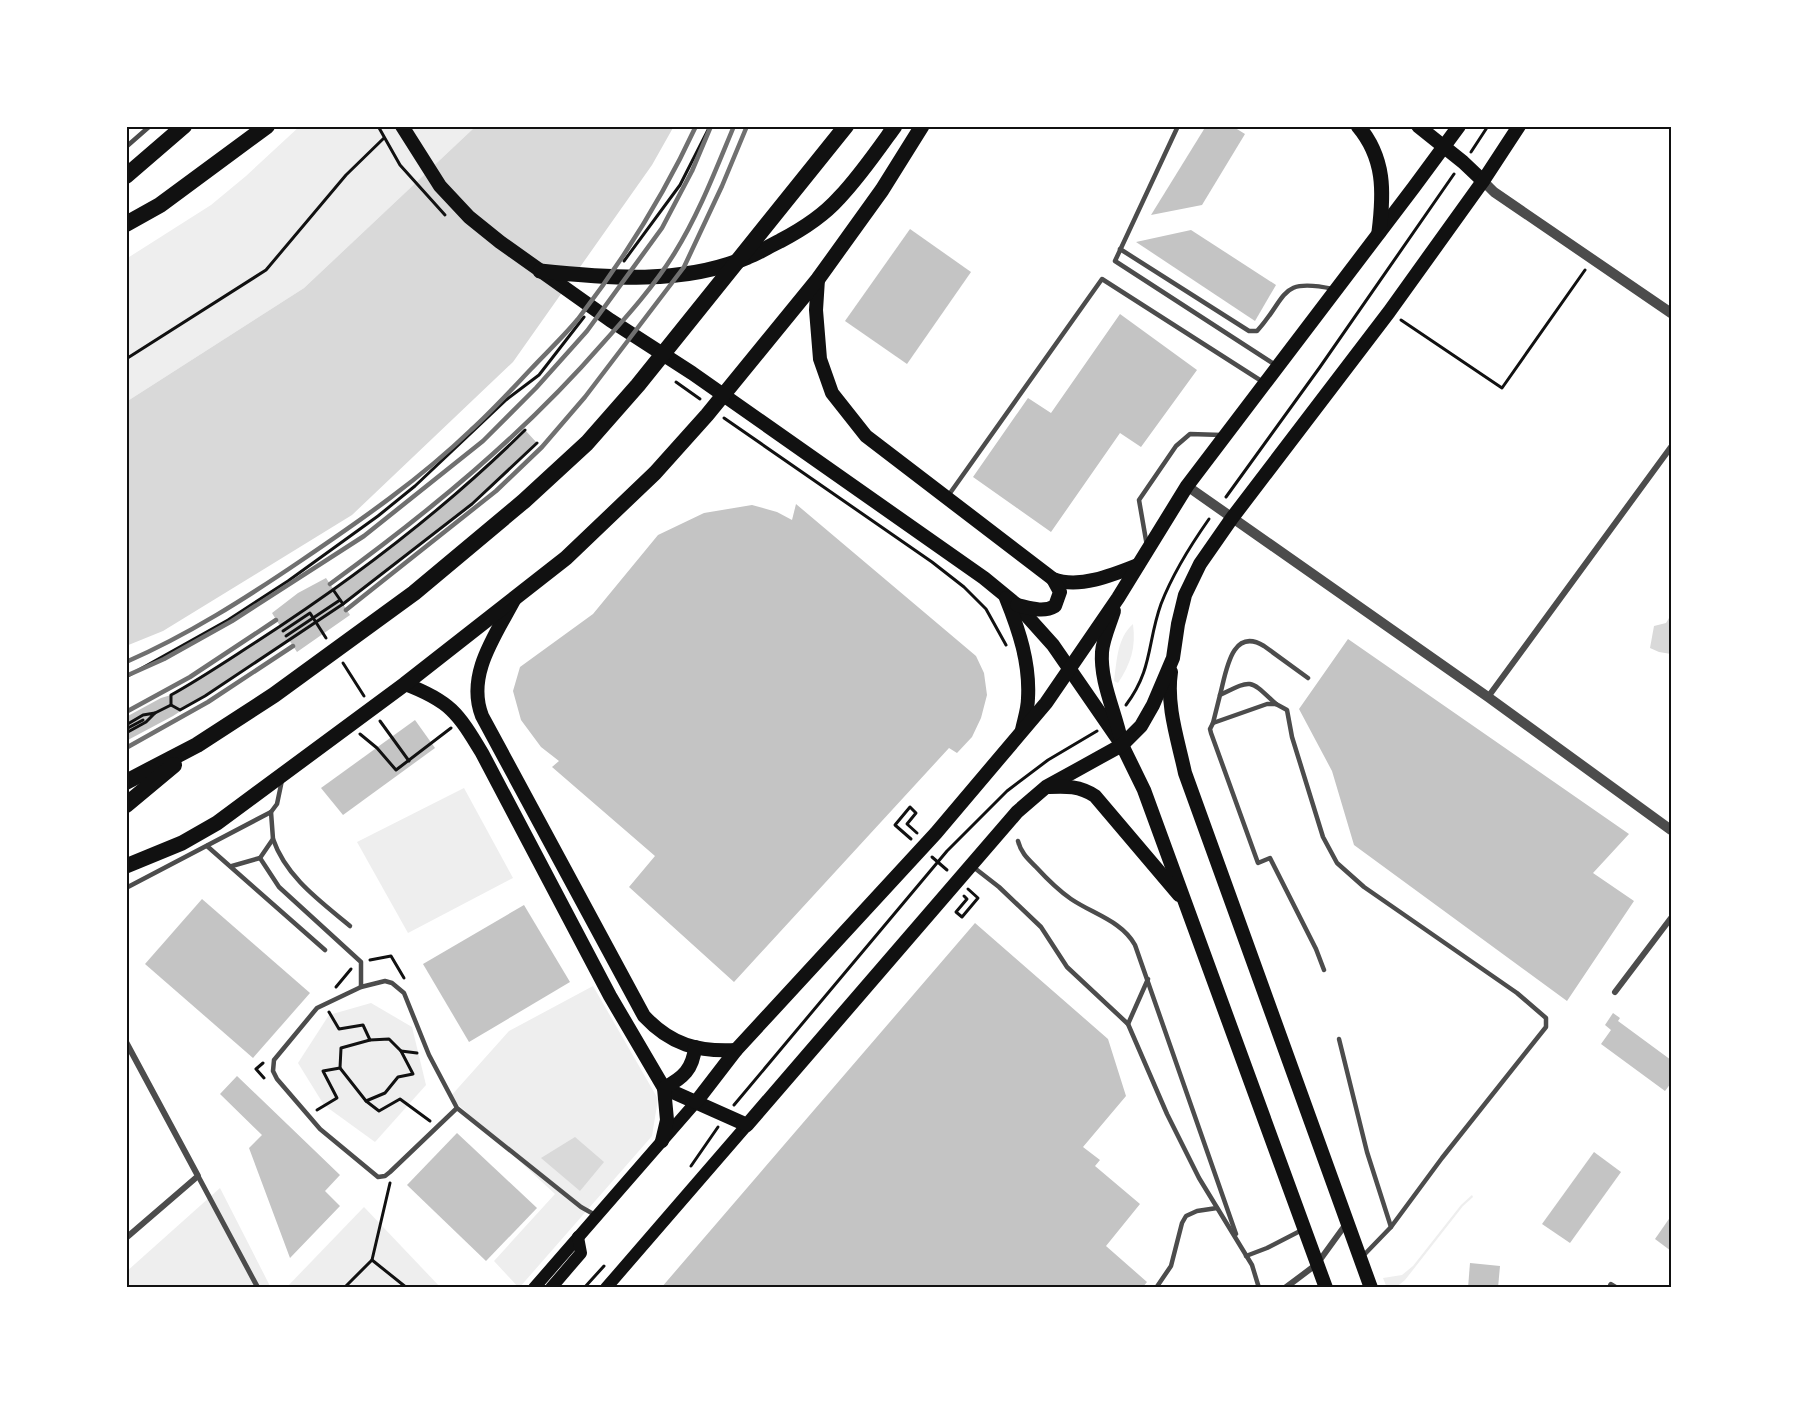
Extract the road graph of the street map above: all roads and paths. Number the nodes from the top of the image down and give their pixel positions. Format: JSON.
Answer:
{"nodes":[{"id":1,"x":150,"y":126,"type":"edge"},
{"id":2,"x":184,"y":126,"type":"edge"},
{"id":3,"x":267,"y":126,"type":"edge"},
{"id":4,"x":402,"y":126,"type":"edge"},
{"id":5,"x":710,"y":126,"type":"edge"},
{"id":6,"x":846,"y":126,"type":"edge"},
{"id":7,"x":895,"y":126,"type":"edge"},
{"id":8,"x":922,"y":126,"type":"edge"},
{"id":9,"x":1178,"y":126,"type":"edge"},
{"id":10,"x":1358,"y":126,"type":"edge"},
{"id":11,"x":1418,"y":126,"type":"edge"},
{"id":12,"x":1459,"y":126,"type":"edge"},
{"id":13,"x":1488,"y":126,"type":"edge"},
{"id":14,"x":1519,"y":126,"type":"edge"},
{"id":15,"x":388,"y":134,"type":"dead end"},
{"id":16,"x":1444,"y":146,"type":"junction"},
{"id":17,"x":126,"y":147,"type":"edge"},
{"id":18,"x":1463,"y":162,"type":"junction"},
{"id":19,"x":126,"y":176,"type":"edge"},
{"id":20,"x":1483,"y":181,"type":"junction"},
{"id":21,"x":126,"y":224,"type":"edge"},
{"id":22,"x":1379,"y":232,"type":"junction"},
{"id":23,"x":1120,"y":249,"type":"junction"},
{"id":24,"x":1593,"y":260,"type":"junction"},
{"id":25,"x":623,"y":262,"type":"dead end"},
{"id":26,"x":540,"y":271,"type":"junction"},
{"id":27,"x":818,"y":279,"type":"junction"},
{"id":28,"x":1335,"y":290,"type":"junction"},
{"id":29,"x":1389,"y":312,"type":"junction"},
{"id":30,"x":1671,"y":313,"type":"edge"},
{"id":31,"x":584,"y":316,"type":"dead end"},
{"id":32,"x":126,"y":359,"type":"edge"},
{"id":33,"x":1278,"y":366,"type":"junction"},
{"id":34,"x":1264,"y":383,"type":"junction"},
{"id":35,"x":525,"y":430,"type":"dead end"},
{"id":36,"x":1225,"y":435,"type":"junction"},
{"id":37,"x":537,"y":443,"type":"dead end"},
{"id":38,"x":1671,"y":447,"type":"edge"},
{"id":39,"x":1187,"y":486,"type":"junction"},
{"id":40,"x":946,"y":498,"type":"junction"},
{"id":41,"x":1217,"y":508,"type":"junction"},
{"id":42,"x":1232,"y":518,"type":"junction"},
{"id":43,"x":1148,"y":549,"type":"junction"},
{"id":44,"x":1138,"y":566,"type":"junction"},
{"id":45,"x":940,"y":569,"type":"dead end"},
{"id":46,"x":1053,"y":579,"type":"junction"},
{"id":47,"x":334,"y":590,"type":"junction"},
{"id":48,"x":1005,"y":596,"type":"junction"},
{"id":49,"x":1118,"y":598,"type":"junction"},
{"id":50,"x":339,"y":600,"type":"junction"},
{"id":51,"x":514,"y":600,"type":"junction"},
{"id":52,"x":343,"y":604,"type":"junction"},
{"id":53,"x":1017,"y":605,"type":"junction"},
{"id":54,"x":313,"y":618,"type":"junction"},
{"id":55,"x":280,"y":626,"type":"junction"},
{"id":56,"x":283,"y":631,"type":"junction"},
{"id":57,"x":286,"y":636,"type":"junction"},
{"id":58,"x":289,"y":640,"type":"junction"},
{"id":59,"x":330,"y":643,"type":"dead end"},
{"id":60,"x":1006,"y":646,"type":"dead end"},
{"id":61,"x":1173,"y":658,"type":"junction"},
{"id":62,"x":342,"y":662,"type":"dead end"},
{"id":63,"x":1070,"y":668,"type":"junction"},
{"id":64,"x":126,"y":677,"type":"edge"},
{"id":65,"x":1308,"y":678,"type":"dead end"},
{"id":66,"x":405,"y":684,"type":"junction"},
{"id":67,"x":1220,"y":695,"type":"junction"},
{"id":68,"x":1488,"y":698,"type":"junction"},
{"id":69,"x":366,"y":700,"type":"dead end"},
{"id":70,"x":1276,"y":704,"type":"junction"},
{"id":71,"x":171,"y":705,"type":"junction"},
{"id":72,"x":139,"y":713,"type":"dead end"},
{"id":73,"x":155,"y":713,"type":"junction"},
{"id":74,"x":378,"y":719,"type":"dead end"},
{"id":75,"x":143,"y":720,"type":"junction"},
{"id":76,"x":462,"y":720,"type":"junction"},
{"id":77,"x":1111,"y":721,"type":"junction"},
{"id":78,"x":1214,"y":723,"type":"junction"},
{"id":79,"x":147,"y":728,"type":"dead end"},
{"id":80,"x":126,"y":730,"type":"edge"},
{"id":81,"x":1021,"y":733,"type":"junction"},
{"id":82,"x":197,"y":745,"type":"junction"},
{"id":83,"x":1122,"y":745,"type":"junction"},
{"id":84,"x":377,"y":748,"type":"dead end"},
{"id":85,"x":409,"y":761,"type":"junction"},
{"id":86,"x":283,"y":774,"type":"junction"},
{"id":87,"x":126,"y":782,"type":"edge"},
{"id":88,"x":1046,"y":787,"type":"junction"},
{"id":89,"x":126,"y":805,"type":"edge"},
{"id":90,"x":271,"y":812,"type":"junction"},
{"id":91,"x":1671,"y":830,"type":"edge"},
{"id":92,"x":273,"y":839,"type":"junction"},
{"id":93,"x":912,"y":839,"type":"dead end"},
{"id":94,"x":1018,"y":841,"type":"dead end"},
{"id":95,"x":207,"y":846,"type":"junction"},
{"id":96,"x":928,"y":848,"type":"junction"},
{"id":97,"x":260,"y":858,"type":"junction"},
{"id":98,"x":126,"y":866,"type":"edge"},
{"id":99,"x":232,"y":866,"type":"junction"},
{"id":100,"x":972,"y":866,"type":"junction"},
{"id":101,"x":956,"y":882,"type":"junction"},
{"id":102,"x":126,"y":888,"type":"edge"},
{"id":103,"x":1184,"y":902,"type":"junction"},
{"id":104,"x":1671,"y":918,"type":"edge"},
{"id":105,"x":350,"y":926,"type":"dead end"},
{"id":106,"x":325,"y":950,"type":"dead end"},
{"id":107,"x":361,"y":962,"type":"junction"},
{"id":108,"x":1324,"y":970,"type":"dead end"},
{"id":109,"x":1148,"y":979,"type":"junction"},
{"id":110,"x":361,"y":987,"type":"junction"},
{"id":111,"x":409,"y":987,"type":"dead end"},
{"id":112,"x":1615,"y":992,"type":"dead end"},
{"id":113,"x":324,"y":1005,"type":"junction"},
{"id":114,"x":317,"y":1008,"type":"junction"},
{"id":115,"x":1128,"y":1024,"type":"junction"},
{"id":116,"x":1339,"y":1039,"type":"dead end"},
{"id":117,"x":370,"y":1040,"type":"junction"},
{"id":118,"x":126,"y":1042,"type":"edge"},
{"id":119,"x":695,"y":1047,"type":"junction"},
{"id":120,"x":736,"y":1050,"type":"junction"},
{"id":121,"x":264,"y":1062,"type":"dead end"},
{"id":122,"x":340,"y":1068,"type":"junction"},
{"id":123,"x":271,"y":1087,"type":"dead end"},
{"id":124,"x":664,"y":1088,"type":"junction"},
{"id":125,"x":366,"y":1101,"type":"junction"},
{"id":126,"x":696,"y":1102,"type":"junction"},
{"id":127,"x":457,"y":1108,"type":"junction"},
{"id":128,"x":308,"y":1115,"type":"junction"},
{"id":129,"x":727,"y":1116,"type":"junction"},
{"id":130,"x":429,"y":1120,"type":"junction"},
{"id":131,"x":747,"y":1125,"type":"junction"},
{"id":132,"x":436,"y":1126,"type":"junction"},
{"id":133,"x":421,"y":1128,"type":"dead end"},
{"id":134,"x":662,"y":1141,"type":"junction"},
{"id":135,"x":690,"y":1168,"type":"dead end"},
{"id":136,"x":393,"y":1169,"type":"junction"},
{"id":137,"x":198,"y":1176,"type":"junction"},
{"id":138,"x":1217,"y":1208,"type":"junction"},
{"id":139,"x":597,"y":1216,"type":"junction"},
{"id":140,"x":1347,"y":1222,"type":"junction"},
{"id":141,"x":1391,"y":1227,"type":"junction"},
{"id":142,"x":1304,"y":1228,"type":"junction"},
{"id":143,"x":578,"y":1237,"type":"junction"},
{"id":144,"x":126,"y":1238,"type":"edge"},
{"id":145,"x":1240,"y":1245,"type":"junction"},
{"id":146,"x":1246,"y":1256,"type":"junction"},
{"id":147,"x":1360,"y":1259,"type":"junction"},
{"id":148,"x":372,"y":1260,"type":"junction"},
{"id":149,"x":608,"y":1262,"type":"dead end"},
{"id":150,"x":1317,"y":1264,"type":"junction"},
{"id":151,"x":258,"y":1288,"type":"edge"},
{"id":152,"x":344,"y":1288,"type":"edge"},
{"id":153,"x":406,"y":1288,"type":"edge"},
{"id":154,"x":534,"y":1288,"type":"edge"},
{"id":155,"x":551,"y":1288,"type":"edge"},
{"id":156,"x":584,"y":1288,"type":"edge"},
{"id":157,"x":606,"y":1288,"type":"edge"},
{"id":158,"x":1156,"y":1288,"type":"edge"},
{"id":159,"x":1259,"y":1288,"type":"edge"},
{"id":160,"x":1284,"y":1288,"type":"edge"},
{"id":161,"x":1326,"y":1288,"type":"edge"},
{"id":162,"x":1371,"y":1288,"type":"edge"}],
"edges":[{"from":1,"to":17,"type":"lane"},
{"from":2,"to":19,"type":"highway"},
{"from":3,"to":21,"type":"highway"},
{"from":4,"to":26,"type":"main road"},
{"from":5,"to":25,"type":"path"},
{"from":6,"to":82,"type":"highway"},
{"from":7,"to":26,"type":"highway"},
{"from":8,"to":27,"type":"highway"},
{"from":9,"to":23,"type":"lane"},
{"from":10,"to":22,"type":"highway"},
{"from":11,"to":16,"type":"main road"},
{"from":12,"to":16,"type":"main road"},
{"from":13,"to":18,"type":"path"},
{"from":14,"to":20,"type":"main road"},
{"from":15,"to":32,"type":"path"},
{"from":16,"to":18,"type":"main road"},
{"from":16,"to":22,"type":"main road"},
{"from":18,"to":20,"type":"main road"},
{"from":18,"to":41,"type":"path"},
{"from":20,"to":24,"type":"street"},
{"from":20,"to":29,"type":"main road"},
{"from":22,"to":28,"type":"main road"},
{"from":23,"to":28,"type":"lane"},
{"from":23,"to":33,"type":"lane"},
{"from":24,"to":29,"type":"path"},
{"from":24,"to":30,"type":"street"},
{"from":26,"to":48,"type":"main road"},
{"from":27,"to":40,"type":"main road"},
{"from":27,"to":51,"type":"highway"},
{"from":28,"to":33,"type":"main road"},
{"from":29,"to":42,"type":"main road"},
{"from":31,"to":64,"type":"path"},
{"from":33,"to":34,"type":"main road"},
{"from":34,"to":36,"type":"main road"},
{"from":34,"to":40,"type":"lane"},
{"from":35,"to":47,"type":"path"},
{"from":36,"to":39,"type":"main road"},
{"from":36,"to":43,"type":"lane"},
{"from":37,"to":52,"type":"path"},
{"from":38,"to":68,"type":"street"},
{"from":39,"to":41,"type":"street"},
{"from":39,"to":43,"type":"main road"},
{"from":40,"to":46,"type":"main road"},
{"from":41,"to":42,"type":"street"},
{"from":41,"to":77,"type":"path"},
{"from":42,"to":61,"type":"main road"},
{"from":42,"to":68,"type":"street"},
{"from":43,"to":44,"type":"main road"},
{"from":44,"to":46,"type":"main road"},
{"from":44,"to":49,"type":"main road"},
{"from":45,"to":60,"type":"path"},
{"from":46,"to":53,"type":"main road"},
{"from":47,"to":50,"type":"path"},
{"from":47,"to":55,"type":"path"},
{"from":48,"to":53,"type":"main road"},
{"from":48,"to":81,"type":"main road"},
{"from":49,"to":63,"type":"main road"},
{"from":49,"to":77,"type":"main road"},
{"from":50,"to":52,"type":"path"},
{"from":50,"to":54,"type":"path"},
{"from":51,"to":66,"type":"highway"},
{"from":51,"to":119,"type":"main road"},
{"from":52,"to":58,"type":"path"},
{"from":53,"to":63,"type":"main road"},
{"from":54,"to":56,"type":"path"},
{"from":54,"to":57,"type":"path"},
{"from":54,"to":59,"type":"path"},
{"from":55,"to":56,"type":"path"},
{"from":55,"to":71,"type":"path"},
{"from":56,"to":57,"type":"path"},
{"from":57,"to":58,"type":"path"},
{"from":58,"to":71,"type":"path"},
{"from":61,"to":83,"type":"main road"},
{"from":61,"to":140,"type":"main road"},
{"from":62,"to":69,"type":"path"},
{"from":63,"to":77,"type":"main road"},
{"from":63,"to":81,"type":"main road"},
{"from":65,"to":67,"type":"lane"},
{"from":66,"to":76,"type":"main road"},
{"from":66,"to":86,"type":"highway"},
{"from":67,"to":70,"type":"lane"},
{"from":67,"to":78,"type":"lane"},
{"from":68,"to":91,"type":"street"},
{"from":70,"to":78,"type":"lane"},
{"from":70,"to":141,"type":"lane"},
{"from":71,"to":73,"type":"path"},
{"from":72,"to":75,"type":"path"},
{"from":73,"to":80,"type":"path"},
{"from":73,"to":80,"type":"path"},
{"from":74,"to":85,"type":"path"},
{"from":75,"to":79,"type":"path"},
{"from":75,"to":80,"type":"path"},
{"from":76,"to":85,"type":"path"},
{"from":76,"to":124,"type":"main road"},
{"from":77,"to":83,"type":"main road"},
{"from":77,"to":129,"type":"path"},
{"from":78,"to":108,"type":"lane"},
{"from":81,"to":96,"type":"main road"},
{"from":82,"to":87,"type":"highway"},
{"from":82,"to":89,"type":"highway"},
{"from":83,"to":88,"type":"main road"},
{"from":83,"to":103,"type":"main road"},
{"from":84,"to":85,"type":"path"},
{"from":86,"to":90,"type":"lane"},
{"from":86,"to":98,"type":"highway"},
{"from":88,"to":100,"type":"main road"},
{"from":88,"to":103,"type":"main road"},
{"from":90,"to":92,"type":"lane"},
{"from":90,"to":95,"type":"lane"},
{"from":92,"to":97,"type":"lane"},
{"from":92,"to":105,"type":"lane"},
{"from":93,"to":96,"type":"path"},
{"from":94,"to":109,"type":"lane"},
{"from":95,"to":99,"type":"lane"},
{"from":95,"to":102,"type":"lane"},
{"from":96,"to":101,"type":"path"},
{"from":96,"to":120,"type":"main road"},
{"from":97,"to":99,"type":"lane"},
{"from":97,"to":107,"type":"lane"},
{"from":99,"to":106,"type":"lane"},
{"from":100,"to":101,"type":"main road"},
{"from":100,"to":115,"type":"lane"},
{"from":101,"to":101,"type":"path"},
{"from":101,"to":131,"type":"main road"},
{"from":103,"to":142,"type":"main road"},
{"from":104,"to":112,"type":"street"},
{"from":107,"to":110,"type":"lane"},
{"from":107,"to":111,"type":"path"},
{"from":107,"to":114,"type":"path"},
{"from":109,"to":115,"type":"lane"},
{"from":109,"to":145,"type":"lane"},
{"from":110,"to":113,"type":"lane"},
{"from":110,"to":127,"type":"lane"},
{"from":113,"to":114,"type":"lane"},
{"from":113,"to":117,"type":"path"},
{"from":114,"to":128,"type":"lane"},
{"from":115,"to":138,"type":"lane"},
{"from":116,"to":141,"type":"lane"},
{"from":117,"to":122,"type":"path"},
{"from":117,"to":125,"type":"path"},
{"from":118,"to":137,"type":"street"},
{"from":119,"to":120,"type":"main road"},
{"from":119,"to":124,"type":"main road"},
{"from":120,"to":126,"type":"main road"},
{"from":121,"to":123,"type":"path"},
{"from":122,"to":125,"type":"path"},
{"from":122,"to":128,"type":"path"},
{"from":124,"to":126,"type":"main road"},
{"from":124,"to":134,"type":"main road"},
{"from":125,"to":130,"type":"path"},
{"from":126,"to":129,"type":"main road"},
{"from":126,"to":134,"type":"main road"},
{"from":127,"to":132,"type":"lane"},
{"from":127,"to":139,"type":"lane"},
{"from":128,"to":136,"type":"lane"},
{"from":129,"to":131,"type":"main road"},
{"from":129,"to":135,"type":"path"},
{"from":130,"to":132,"type":"path"},
{"from":130,"to":133,"type":"path"},
{"from":131,"to":157,"type":"main road"},
{"from":132,"to":136,"type":"lane"},
{"from":134,"to":139,"type":"main road"},
{"from":136,"to":148,"type":"path"},
{"from":137,"to":144,"type":"street"},
{"from":137,"to":151,"type":"street"},
{"from":138,"to":145,"type":"lane"},
{"from":138,"to":158,"type":"lane"},
{"from":139,"to":143,"type":"main road"},
{"from":140,"to":147,"type":"main road"},
{"from":140,"to":150,"type":"street"},
{"from":141,"to":147,"type":"lane"},
{"from":142,"to":146,"type":"lane"},
{"from":142,"to":150,"type":"main road"},
{"from":143,"to":154,"type":"main road"},
{"from":143,"to":155,"type":"main road"},
{"from":145,"to":146,"type":"lane"},
{"from":146,"to":159,"type":"lane"},
{"from":147,"to":162,"type":"main road"},
{"from":148,"to":152,"type":"path"},
{"from":148,"to":153,"type":"path"},
{"from":149,"to":156,"type":"path"},
{"from":150,"to":160,"type":"street"},
{"from":150,"to":161,"type":"main road"}]}
